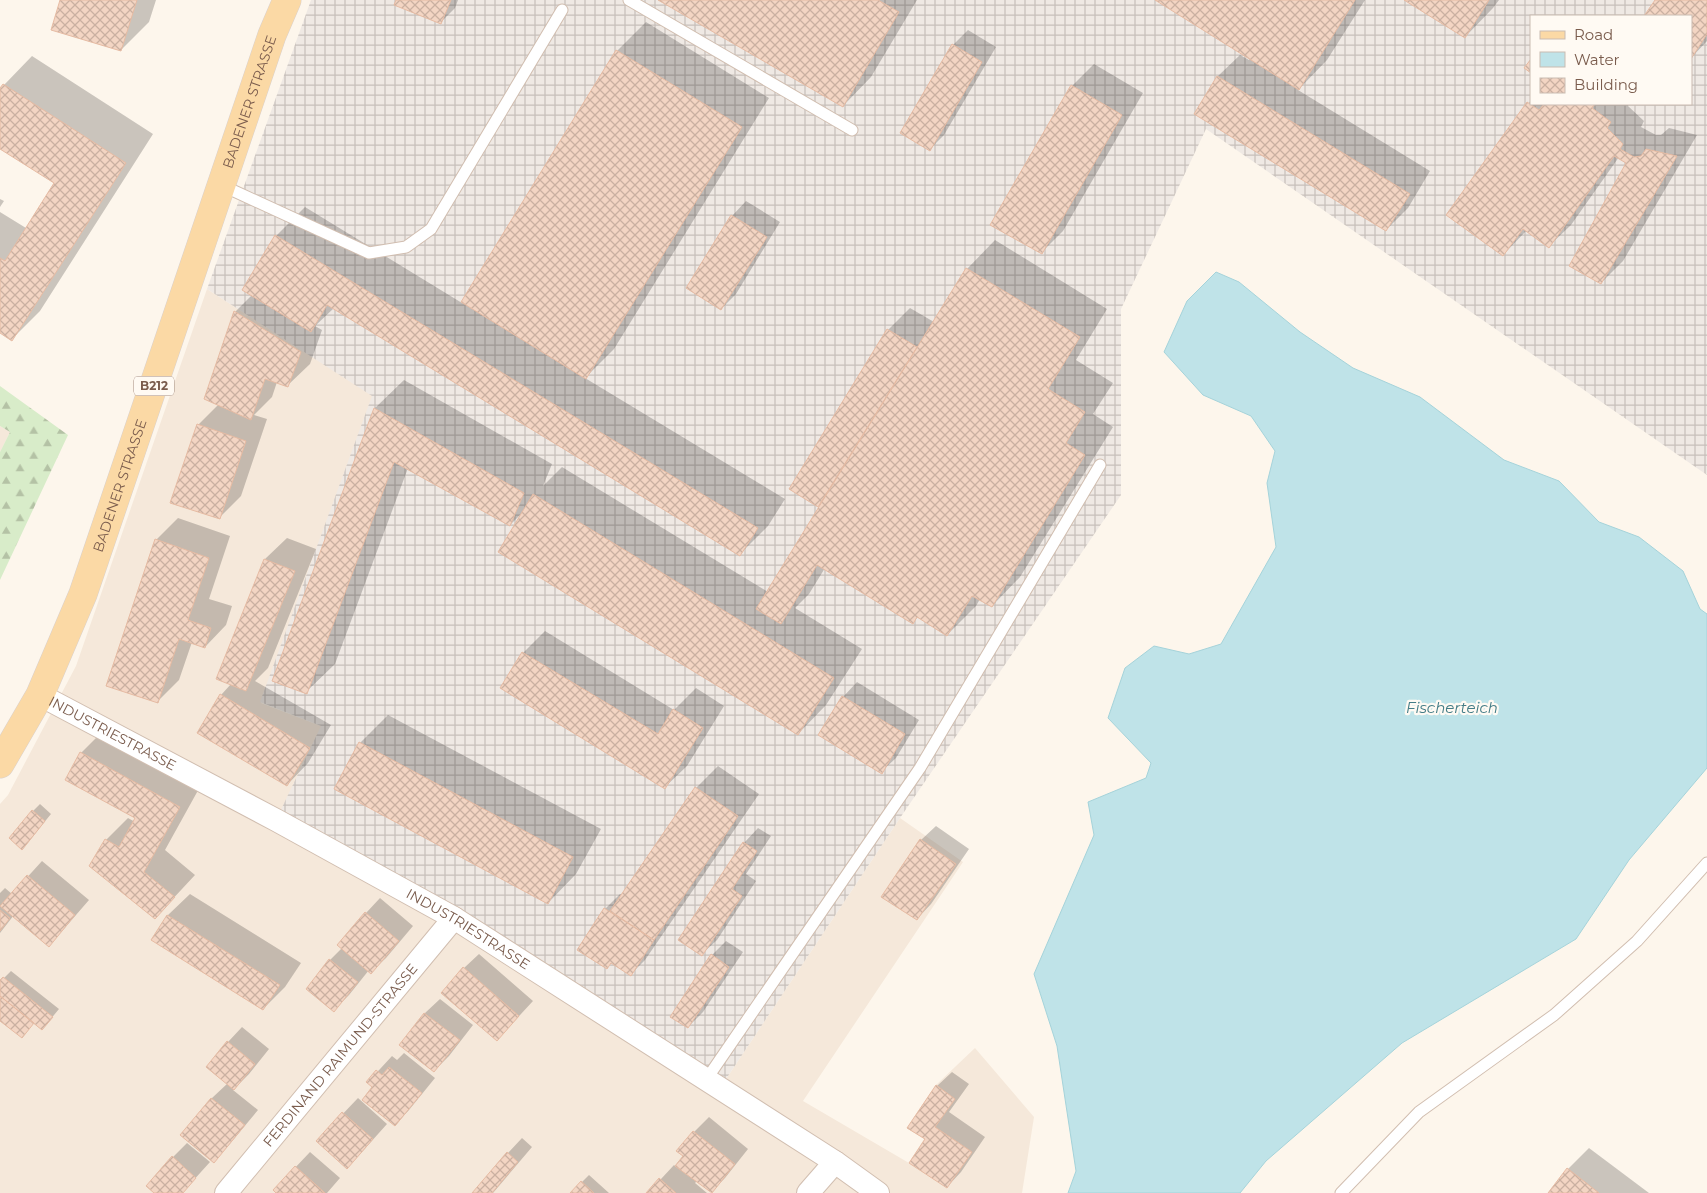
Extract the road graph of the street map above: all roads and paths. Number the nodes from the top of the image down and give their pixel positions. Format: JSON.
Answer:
{"nodes":[{"id":1,"x":287,"y":0,"type":"edge"},
{"id":2,"x":629,"y":0,"type":"edge"},
{"id":3,"x":562,"y":10,"type":"dead end"},
{"id":4,"x":852,"y":130,"type":"dead end"},
{"id":5,"x":222,"y":185,"type":"junction"},
{"id":6,"x":1100,"y":464,"type":"dead end"},
{"id":7,"x":40,"y":695,"type":"junction"},
{"id":8,"x":0,"y":764,"type":"edge"},
{"id":9,"x":1707,"y":863,"type":"edge"},
{"id":10,"x":454,"y":918,"type":"junction"},
{"id":11,"x":706,"y":1080,"type":"junction"},
{"id":12,"x":835,"y":1162,"type":"junction"},
{"id":13,"x":226,"y":1193,"type":"edge"},
{"id":14,"x":808,"y":1193,"type":"edge"},
{"id":15,"x":878,"y":1193,"type":"edge"},
{"id":16,"x":1341,"y":1193,"type":"edge"}],
"edges":[{"from":1,"to":5,"type":"main road","name":"BADENER STRASSE","number":"B212"},
{"from":2,"to":4,"type":"lane"},
{"from":3,"to":5,"type":"lane"},
{"from":5,"to":7,"type":"main road","name":"BADENER STRASSE","number":"B212"},
{"from":6,"to":11,"type":"lane"},
{"from":7,"to":8,"type":"main road","name":"BADENER STRASSE","number":"B212"},
{"from":7,"to":10,"type":"street","name":"INDUSTRIESTRASSE"},
{"from":9,"to":16,"type":"lane"},
{"from":10,"to":11,"type":"street","name":"INDUSTRIESTRASSE"},
{"from":10,"to":13,"type":"street","name":"FERDINAND RAIMUND-STRASSE"},
{"from":11,"to":12,"type":"street","name":"INDUSTRIESTRASSE"},
{"from":12,"to":14,"type":"street"},
{"from":12,"to":15,"type":"street","name":"INDUSTRIESTRASSE"}]}
